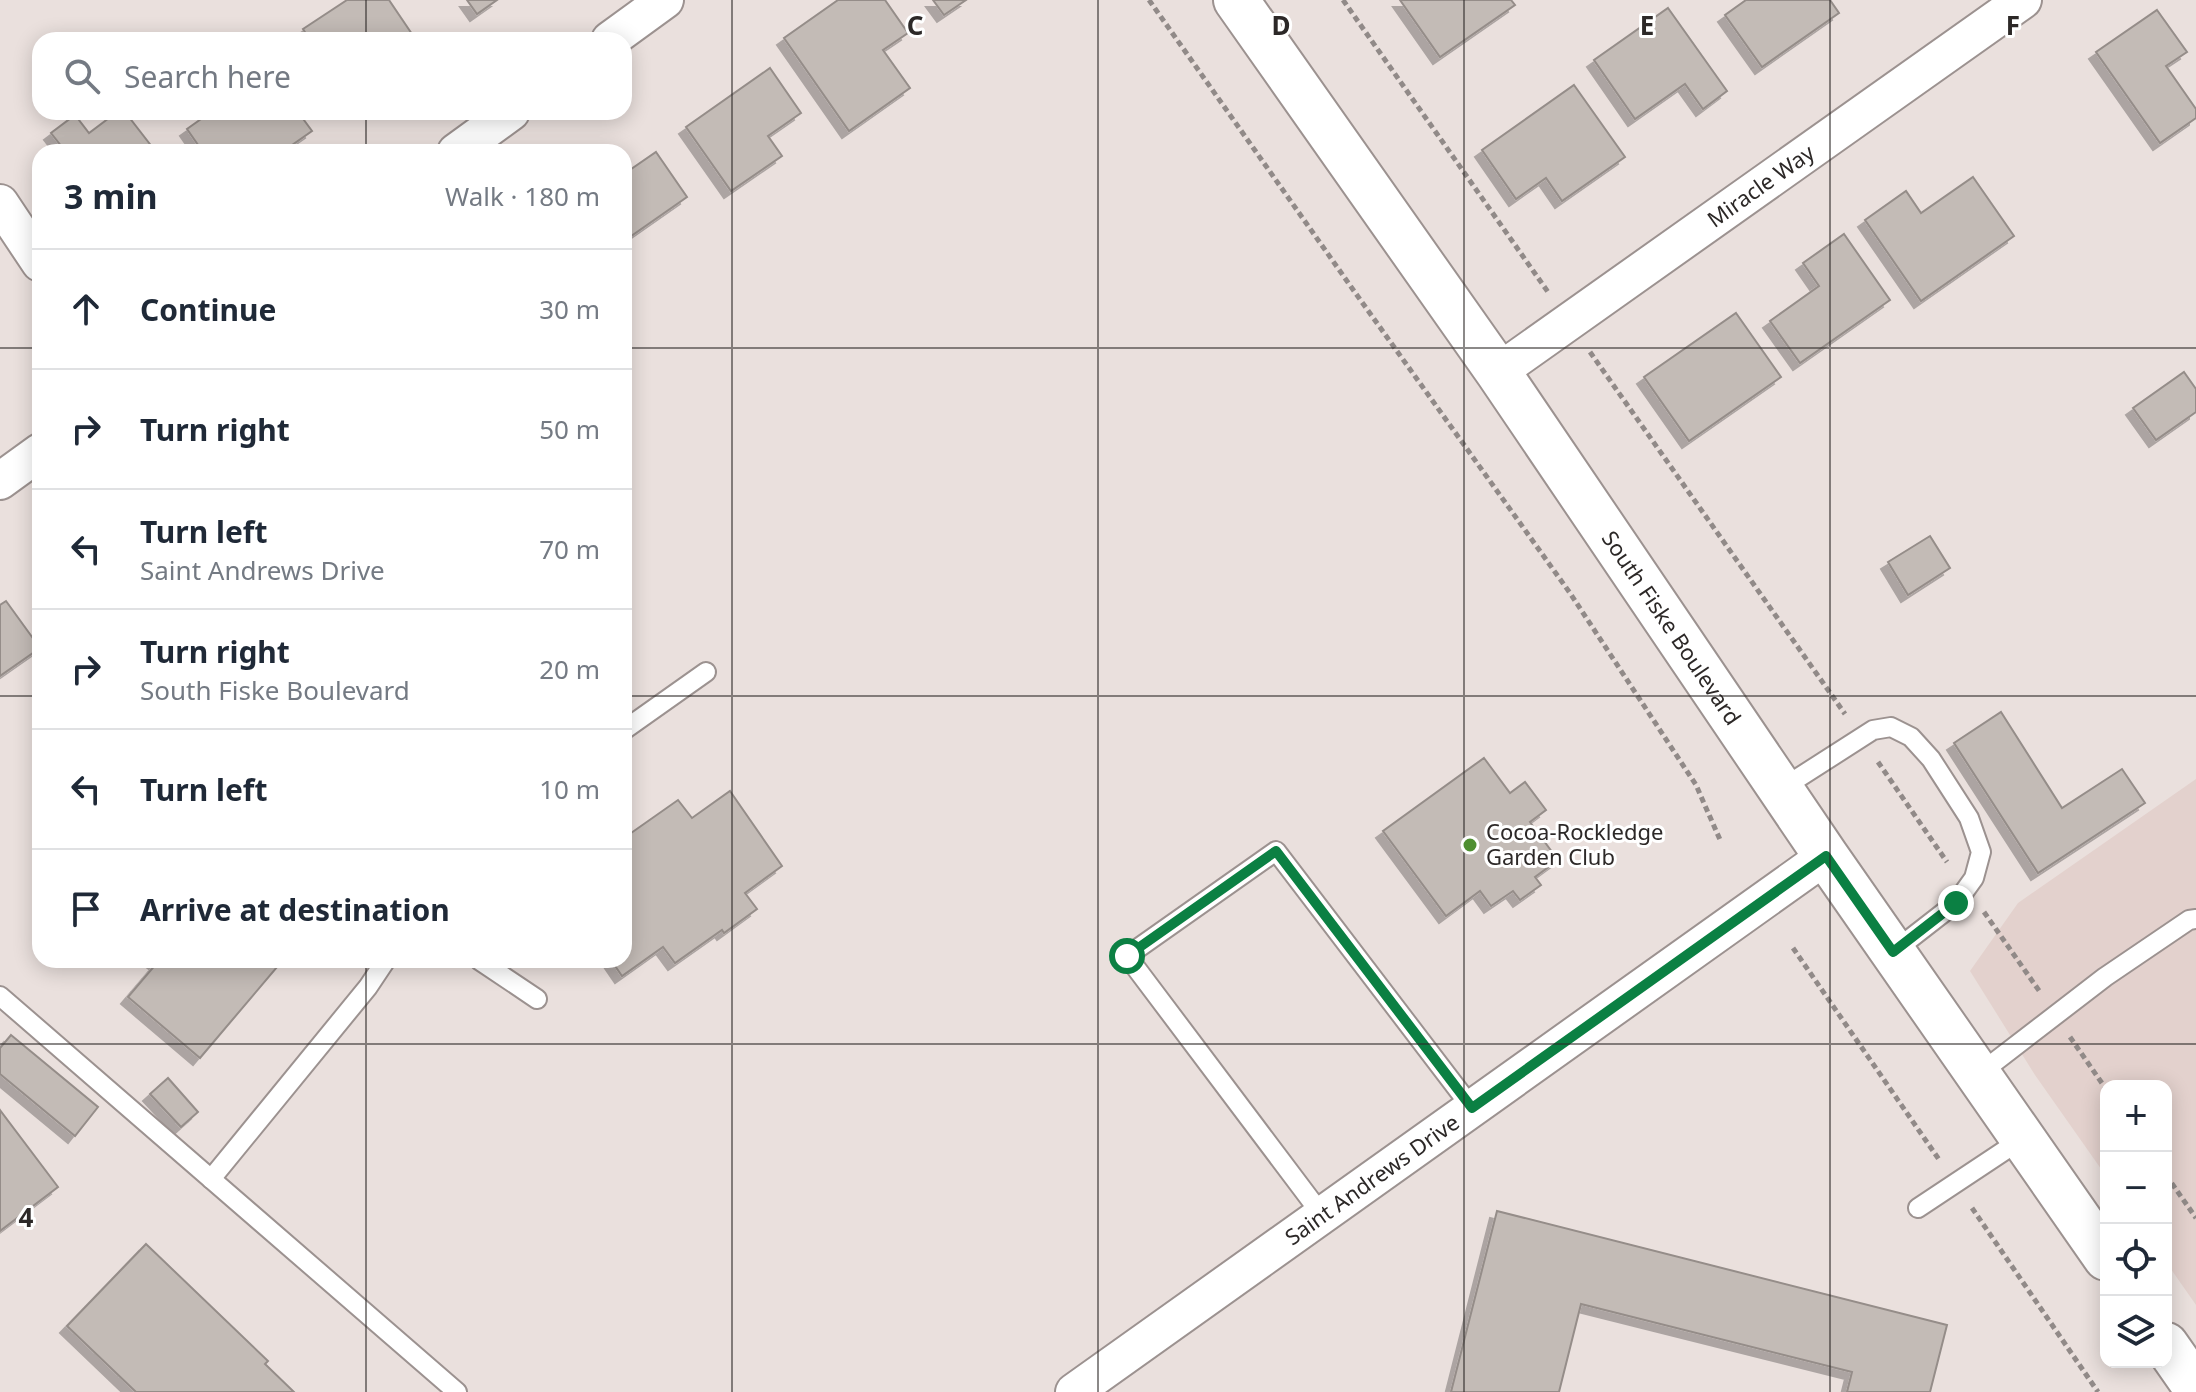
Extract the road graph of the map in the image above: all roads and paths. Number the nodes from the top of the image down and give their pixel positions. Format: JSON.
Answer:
{"nodes":[{"id":1,"x":665,"y":0,"type":"edge"},
{"id":2,"x":1149,"y":0,"type":"edge"},
{"id":3,"x":1236,"y":0,"type":"edge"},
{"id":4,"x":1343,"y":0,"type":"edge"},
{"id":5,"x":2023,"y":0,"type":"edge"},
{"id":6,"x":621,"y":32,"type":"edge"},
{"id":7,"x":500,"y":120,"type":"edge"},
{"id":8,"x":467,"y":144,"type":"edge"},
{"id":9,"x":0,"y":203,"type":"edge"},
{"id":10,"x":32,"y":251,"type":"edge"},
{"id":11,"x":1569,"y":322,"type":"junction"},
{"id":12,"x":1498,"y":372,"type":"junction"},
{"id":13,"x":32,"y":458,"type":"edge"},
{"id":14,"x":0,"y":481,"type":"edge"},
{"id":15,"x":1755,"y":584,"type":"dead end"},
{"id":16,"x":706,"y":672,"type":"dead end"},
{"id":17,"x":632,"y":724,"type":"edge"},
{"id":18,"x":1781,"y":789,"type":"junction"},
{"id":19,"x":1721,"y":842,"type":"dead end"},
{"id":20,"x":1826,"y":856,"type":"junction"},
{"id":21,"x":1978,"y":904,"type":"dead end"},
{"id":22,"x":2196,"y":919,"type":"edge"},
{"id":23,"x":1793,"y":948,"type":"dead end"},
{"id":24,"x":1893,"y":952,"type":"junction"},
{"id":25,"x":381,"y":968,"type":"edge"},
{"id":26,"x":491,"y":968,"type":"edge"},
{"id":27,"x":0,"y":996,"type":"edge"},
{"id":28,"x":2043,"y":996,"type":"dead end"},
{"id":29,"x":537,"y":999,"type":"dead end"},
{"id":30,"x":2069,"y":1035,"type":"dead end"},
{"id":31,"x":1979,"y":1074,"type":"junction"},
{"id":32,"x":2100,"y":1080,"type":"edge"},
{"id":33,"x":1472,"y":1108,"type":"junction"},
{"id":34,"x":2023,"y":1138,"type":"junction"},
{"id":35,"x":1943,"y":1165,"type":"dead end"},
{"id":36,"x":211,"y":1179,"type":"junction"},
{"id":37,"x":2172,"y":1184,"type":"edge"},
{"id":38,"x":1969,"y":1205,"type":"dead end"},
{"id":39,"x":1918,"y":1208,"type":"dead end"},
{"id":40,"x":1322,"y":1215,"type":"junction"},
{"id":41,"x":2196,"y":1218,"type":"edge"},
{"id":42,"x":2100,"y":1249,"type":"edge"},
{"id":43,"x":2172,"y":1354,"type":"edge"},
{"id":44,"x":2196,"y":1388,"type":"edge"},
{"id":45,"x":457,"y":1392,"type":"edge"},
{"id":46,"x":1074,"y":1392,"type":"edge"},
{"id":47,"x":2098,"y":1392,"type":"edge"}],
"edges":[{"from":1,"to":6,"type":"street"},
{"from":2,"to":19,"type":"path"},
{"from":3,"to":12,"type":"main road","name":"South Fiske Boulevard"},
{"from":4,"to":11,"type":"path"},
{"from":5,"to":11,"type":"street","name":"Miracle Way"},
{"from":7,"to":8,"type":"street"},
{"from":9,"to":10,"type":"street"},
{"from":11,"to":12,"type":"street","name":"Miracle Way"},
{"from":11,"to":15,"type":"path"},
{"from":12,"to":18,"type":"main road","name":"South Fiske Boulevard"},
{"from":13,"to":14,"type":"street"},
{"from":16,"to":17,"type":"lane"},
{"from":18,"to":20,"type":"main road","name":"South Fiske Boulevard"},
{"from":18,"to":24,"type":"lane"},
{"from":20,"to":24,"type":"main road","name":"South Fiske Boulevard"},
{"from":20,"to":33,"type":"street","name":"Saint Andrews Drive"},
{"from":21,"to":28,"type":"path"},
{"from":22,"to":31,"type":"lane"},
{"from":23,"to":35,"type":"path"},
{"from":24,"to":31,"type":"main road","name":"South Fiske Boulevard"},
{"from":25,"to":36,"type":"lane"},
{"from":26,"to":29,"type":"lane"},
{"from":27,"to":36,"type":"lane"},
{"from":30,"to":32,"type":"path"},
{"from":31,"to":34,"type":"main road","name":"South Fiske Boulevard"},
{"from":33,"to":40,"type":"street","name":"Saint Andrews Drive"},
{"from":33,"to":40,"type":"lane"},
{"from":34,"to":39,"type":"lane"},
{"from":34,"to":42,"type":"main road","name":"South Fiske Boulevard"},
{"from":36,"to":45,"type":"lane"},
{"from":37,"to":41,"type":"path"},
{"from":38,"to":47,"type":"path"},
{"from":40,"to":46,"type":"street","name":"Saint Andrews Drive"},
{"from":43,"to":44,"type":"main road"}]}
